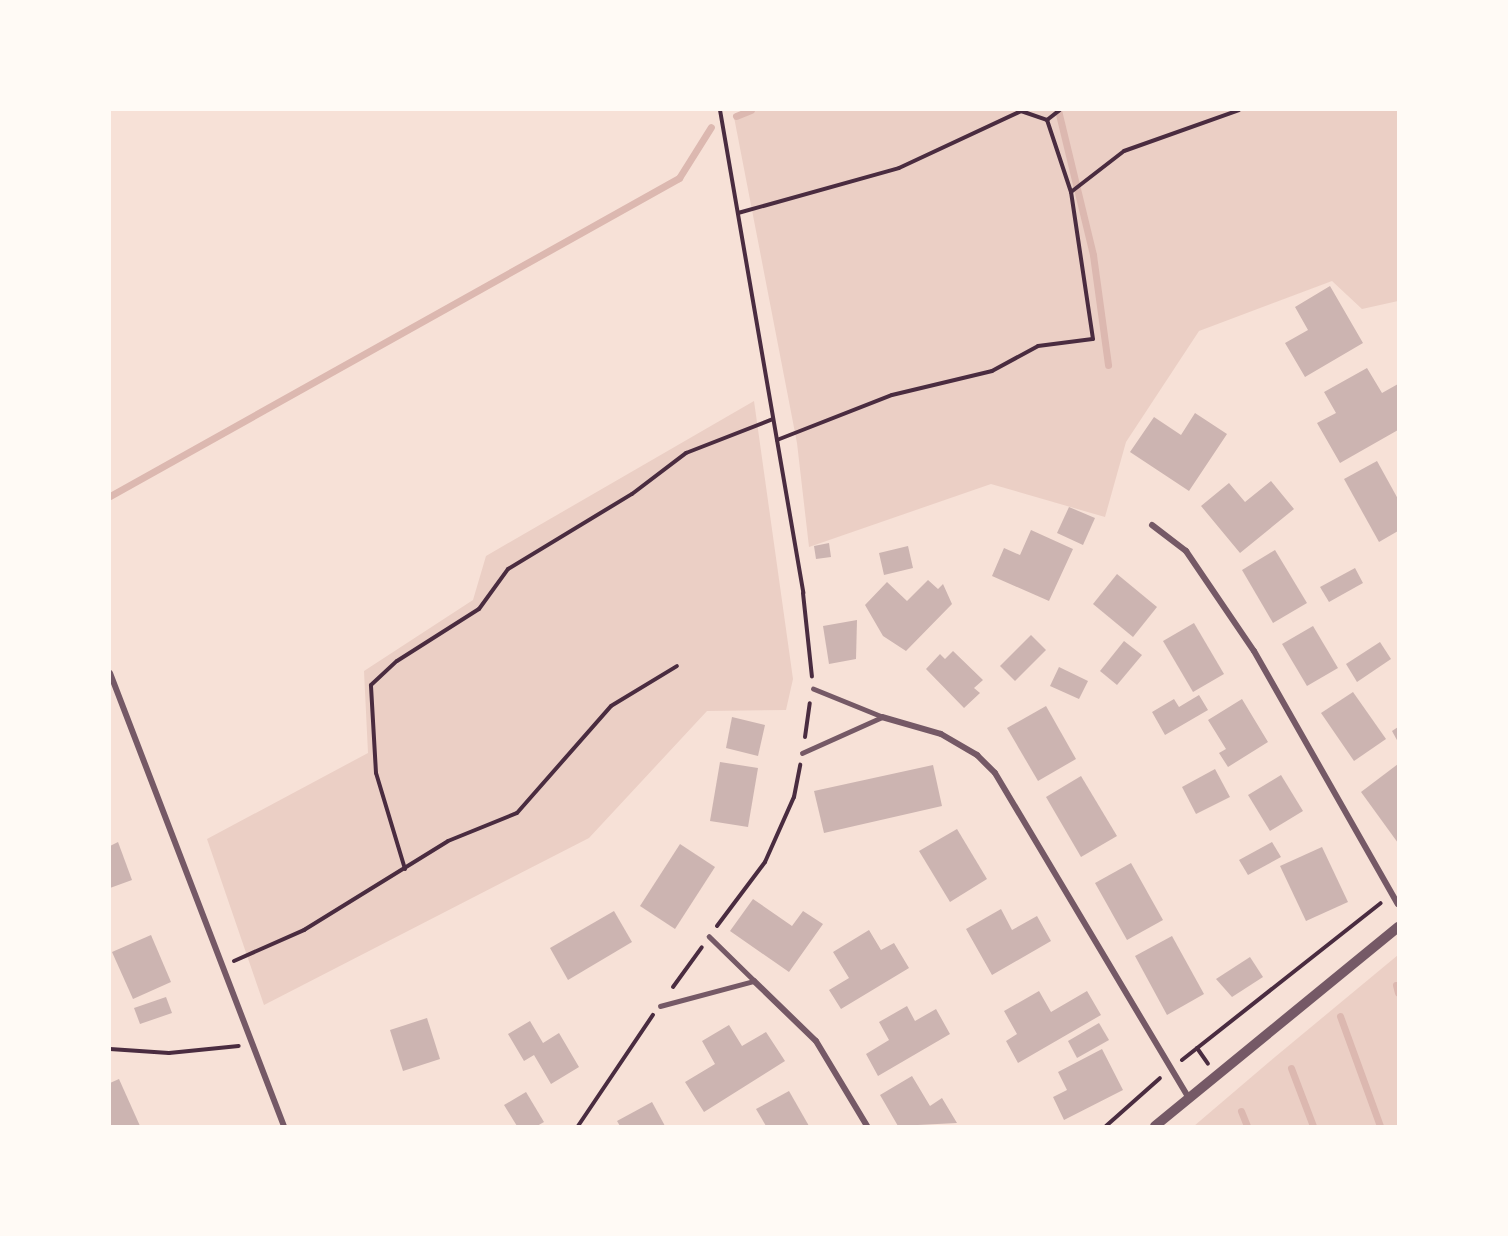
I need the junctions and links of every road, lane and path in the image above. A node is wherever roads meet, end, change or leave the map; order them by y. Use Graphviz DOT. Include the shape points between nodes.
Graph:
graph roads {
  1 [pos="720,110"];
  2 [pos="1060,110"];
  3 [pos="1239,110"];
  4 [pos="1047,120"];
  5 [pos="1073,191"];
  6 [pos="738,213"];
  7 [pos="773,419"];
  8 [pos="777,440"];
  9 [pos="1152,525"];
  10 [pos="676,666"];
  11 [pos="110,673"];
  12 [pos="813,689"];
  13 [pos="882,717"];
  14 [pos="802,753"];
  15 [pos="405,869"];
  16 [pos="1392,894"];
  17 [pos="1398,904"];
  18 [pos="1398,927"];
  19 [pos="710,937"];
  20 [pos="222,966"];
  21 [pos="754,981"];
  22 [pos="660,1006"];
  23 [pos="252,1043"];
  24 [pos="110,1049"];
  25 [pos="1168,1070"];
  26 [pos="1188,1097"];
  27 [pos="284,1126"];
  28 [pos="578,1126"];
  29 [pos="867,1126"];
  30 [pos="1106,1126"];
  31 [pos="1155,1126"];
  1 -- 6 [label="path"];
  2 -- 4 [label="path"];
  3 -- 5 [label="path" via="1124,151"];
  4 -- 5 [label="path"];
  4 -- 6 [label="path" via="1021,111 899,168"];
  5 -- 8 [label="path" via="1093,339 1038,346 992,371 892,395"];
  6 -- 7 [label="path"];
  7 -- 8 [label="path"];
  7 -- 15 [label="path" via="686,453 632,494 508,569 479,609 397,661 371,685 376,774"];
  8 -- 12 [label="path"];
  9 -- 16 [label="street" via="1186,551 1254,651"];
  10 -- 15 [label="path" via="611,706 517,813 448,841"];
  11 -- 20 [label="street"];
  12 -- 13 [label="lane"];
  12 -- 14 [label="path"];
  13 -- 14 [label="lane"];
  13 -- 25 [label="street" via="941,734 977,755 995,773"];
  14 -- 19 [label="path" via="794,797 765,862"];
  15 -- 20 [label="path" via="304,930"];
  16 -- 17 [label="street"];
  16 -- 25 [label="path"];
  18 -- 26 [label="street"];
  19 -- 21 [label="lane"];
  19 -- 22 [label="path"];
  20 -- 23 [label="street"];
  21 -- 22 [label="lane"];
  21 -- 29 [label="street" via="816,1041"];
  22 -- 28 [label="path"];
  23 -- 24 [label="path" via="220,1051"];
  23 -- 27 [label="street"];
  25 -- 26 [label="street"];
  25 -- 30 [label="path"];
  26 -- 31 [label="street"];
}
